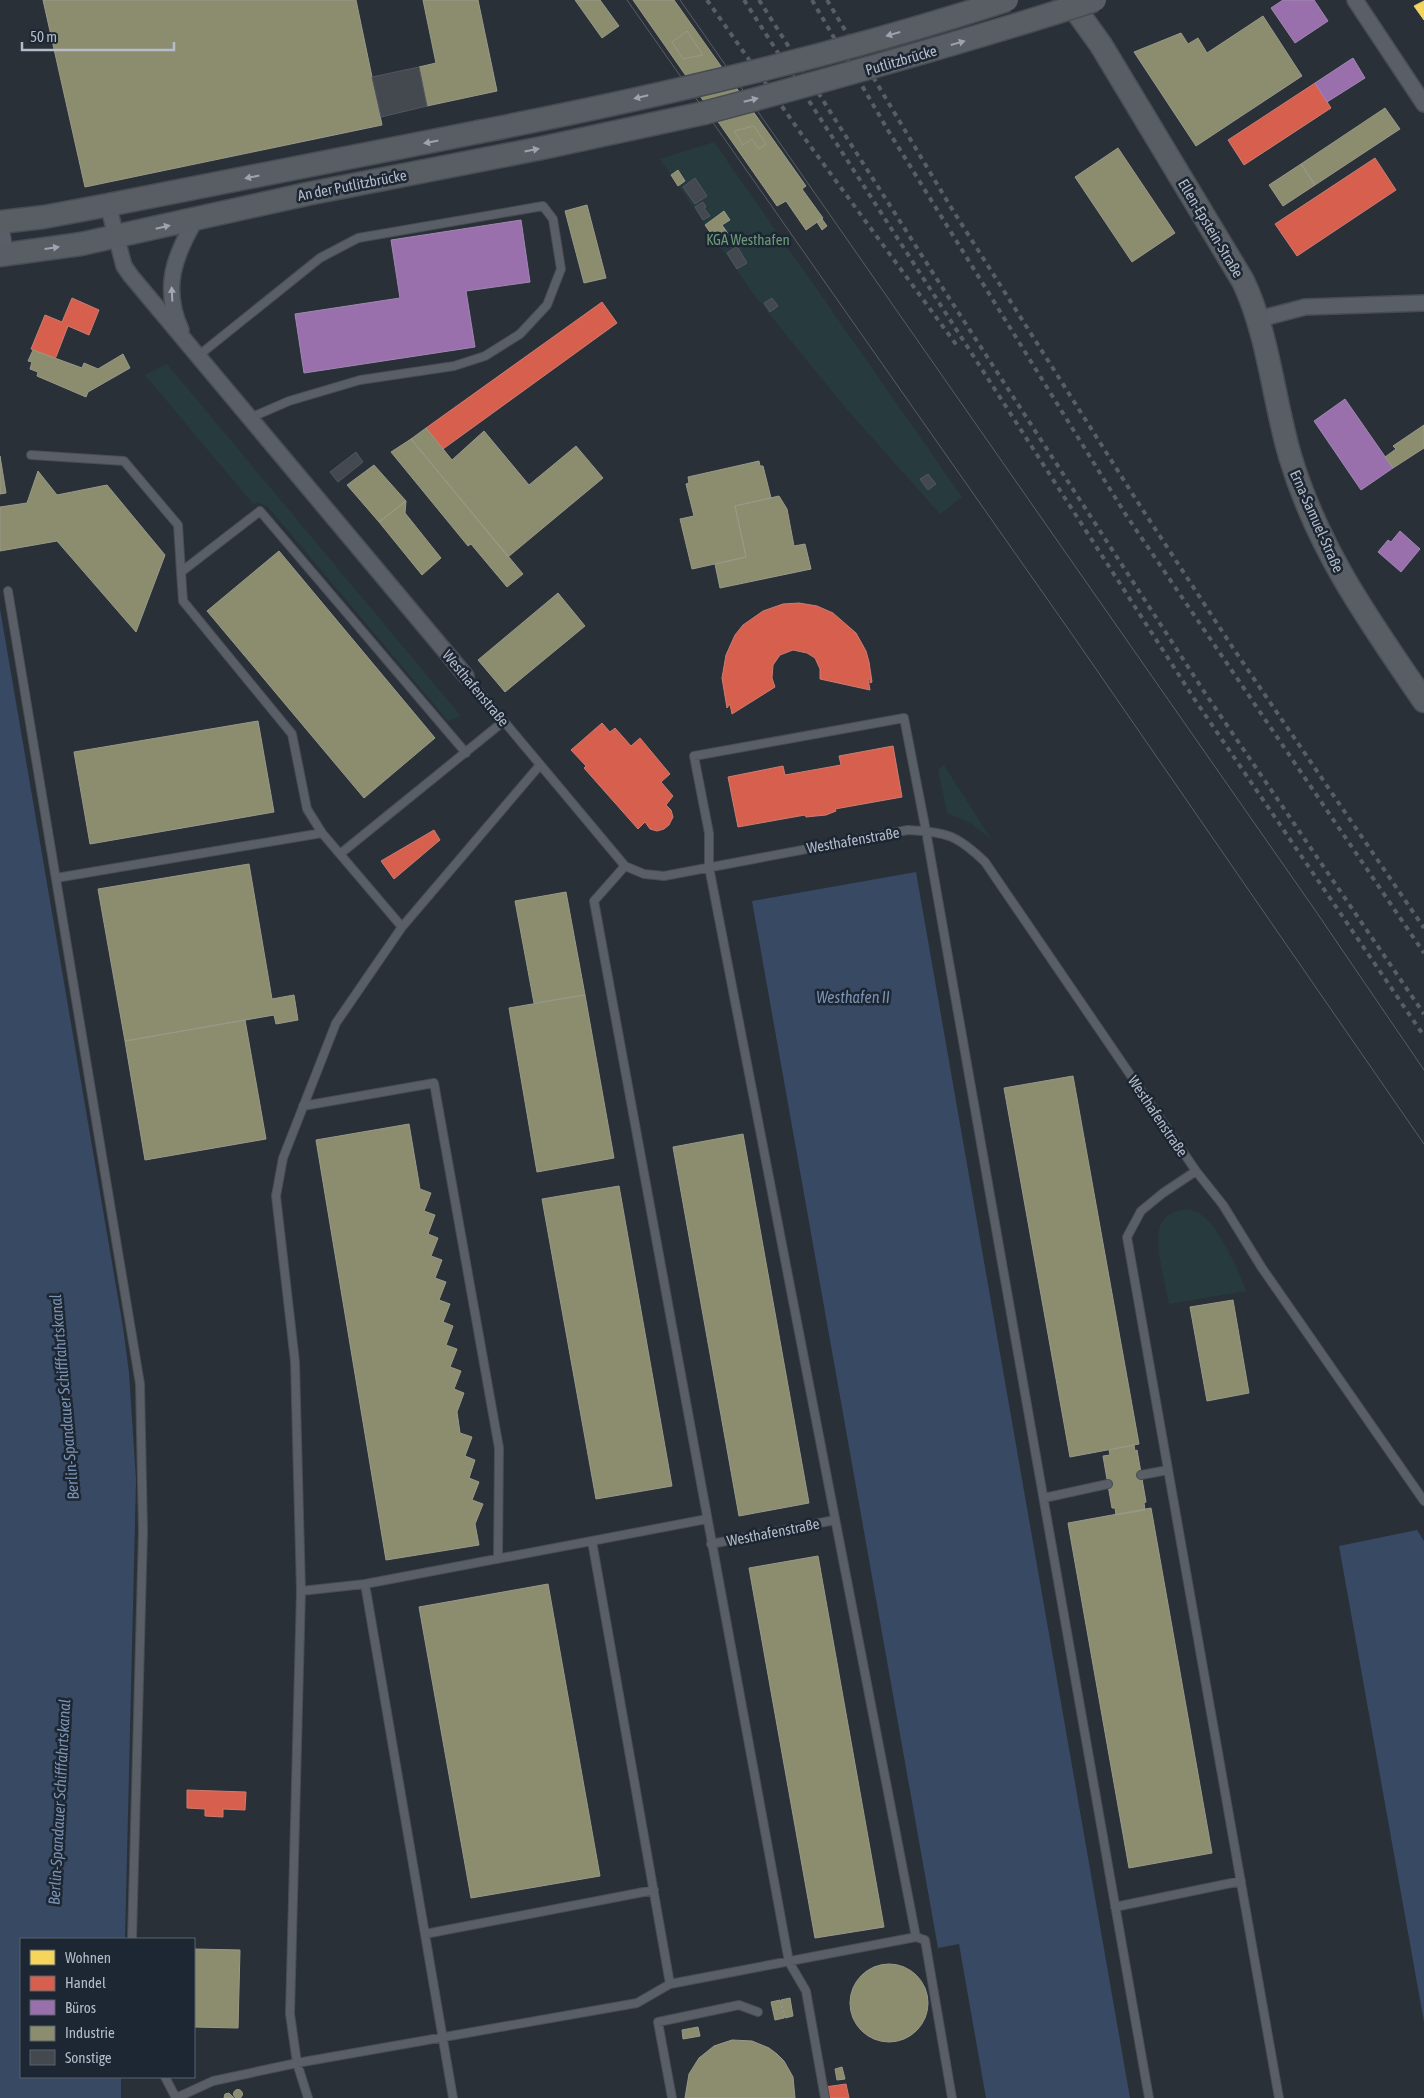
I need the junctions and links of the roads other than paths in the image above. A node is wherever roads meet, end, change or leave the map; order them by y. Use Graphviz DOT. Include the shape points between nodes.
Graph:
graph roads {
  1 [pos="1007,0"];
  2 [pos="1065,0"];
  3 [pos="1095,0"];
  4 [pos="1356,0"];
  5 [pos="688,86"];
  6 [pos="1424,104"];
  7 [pos="704,113"];
  8 [pos="108,205"];
  9 [pos="196,219"];
  10 [pos="0,222"];
  11 [pos="116,237"];
  12 [pos="1,248"];
  13 [pos="1424,303"];
  14 [pos="1258,319"];
  15 [pos="186,340"];
  16 [pos="198,356"];
  17 [pos="250,418"];
  18 [pos="30,456"];
  19 [pos="181,572"];
  20 [pos="8,590"];
  21 [pos="466,676"];
  22 [pos="1424,701"];
  23 [pos="504,721"];
  24 [pos="466,753"];
  25 [pos="540,765"];
  26 [pos="926,831"];
  27 [pos="322,833"];
  28 [pos="340,854"];
  29 [pos="625,866"];
  30 [pos="709,867"];
  31 [pos="56,878"];
  32 [pos="402,927"];
  33 [pos="304,1106"];
  34 [pos="1196,1171"];
  35 [pos="1168,1470"];
  36 [pos="1141,1475"];
  37 [pos="1108,1484"];
  38 [pos="1044,1498"];
  39 [pos="1424,1501"];
  40 [pos="706,1519"];
  41 [pos="835,1520"];
  42 [pos="592,1541"];
  43 [pos="711,1544"];
  44 [pos="498,1559"];
  45 [pos="365,1584"];
  46 [pos="301,1591"];
  47 [pos="1241,1881"];
  48 [pos="654,1890"];
  49 [pos="1115,1907"];
  50 [pos="425,1934"];
  51 [pos="916,1937"];
  52 [pos="132,1938"];
  53 [pos="789,1962"];
  54 [pos="670,1984"];
  55 [pos="758,2012"];
  56 [pos="442,2037"];
  57 [pos="296,2063"];
  58 [pos="166,2078"];
  59 [pos="176,2098"];
  60 [pos="308,2098"];
  61 [pos="453,2098"];
  62 [pos="672,2098"];
  63 [pos="825,2098"];
  64 [pos="952,2098"];
  65 [pos="1148,2098"];
  66 [pos="1279,2098"];
  1 -- 5 [label="main road, Putlitzbrücke, one-way, bridge" via="871,41"];
  2 -- 14 [label="main road, Ellen-Epstein-Straße" via="1109,57 1243,281"];
  7 -- 3 [label="main road, Putlitzbrücke, one-way, bridge" via="999,32"];
  4 -- 6 [label="street"];
  5 -- 8 [label="main road, An der Putlitzbrücke, one-way, bridge" via="537,120"];
  9 -- 7 [label="main road, An der Putlitzbrücke, one-way"];
  8 -- 10 [label="main road, An der Putlitzbrücke"];
  8 -- 11 [label="street, Westhafenstraße"];
  11 -- 9 [label="main road, An der Putlitzbrücke, one-way"];
  15 -- 9 [label="street, Westhafenstraße, one-way" via="175,311 173,266"];
  12 -- 11 [label="main road, An der Putlitzbrücke, one-way" via="81,244"];
  11 -- 15 [label="street, Westhafenstraße" via="124,266"];
  13 -- 14 [label="street" via="1305,308"];
  14 -- 22 [label="main road, Erna-Samuel-Straße" via="1290,456 1303,494 1328,551 1355,600"];
  15 -- 16 [label="street, Westhafenstraße"];
  16 -- 17 [label="street, Westhafenstraße"];
  16 -- 17 [label="lane" via="320,258 358,238 543,206 553,219 561,269 547,306 520,334 485,356 454,366 360,380 289,401"];
  17 -- 21 [label="street, Westhafenstraße"];
  18 -- 19 [label="lane" via="124,461 178,525"];
  19 -- 24 [label="lane" via="260,511"];
  19 -- 27 [label="lane" via="183,601 292,734 308,809"];
  20 -- 31 [label="lane"];
  21 -- 23 [label="lane, Westhafenstraße"];
  23 -- 24 [label="lane"];
  23 -- 25 [label="lane, Westhafenstraße"];
  24 -- 28 [label="lane"];
  25 -- 29 [label="lane, Westhafenstraße"];
  25 -- 32 [label="lane"];
  26 -- 30 [label="lane, Westhafenstraße" via="908,830"];
  26 -- 30 [label="lane" via="904,718 694,756 708,833"];
  26 -- 34 [label="lane, Westhafenstraße" via="946,834 966,844 985,862"];
  26 -- 38 [label="lane"];
  27 -- 28 [label="lane"];
  27 -- 31 [label="lane"];
  28 -- 32 [label="lane"];
  29 -- 30 [label="lane, Westhafenstraße" via="644,874 664,876"];
  29 -- 40 [label="lane" via="594,901"];
  30 -- 41 [label="lane"];
  31 -- 52 [label="lane" via="140,1384 142,1619"];
  32 -- 33 [label="lane" via="336,1023"];
  33 -- 44 [label="lane" via="434,1082 499,1448"];
  33 -- 46 [label="lane" via="282,1158 276,1196 295,1362"];
  34 -- 35 [label="lane" via="1141,1211 1128,1238"];
  34 -- 39 [label="lane, Westhafenstraße" via="1223,1204 1262,1268"];
  35 -- 36 [label="lane"];
  35 -- 47 [label="lane"];
  37 -- 38 [label="lane"];
  38 -- 49 [label="lane"];
  40 -- 42 [label="lane"];
  40 -- 43 [label="lane"];
  41 -- 43 [label="lane, Westhafenstraße"];
  41 -- 51 [label="lane"];
  42 -- 44 [label="lane"];
  42 -- 48 [label="lane"];
  43 -- 53 [label="lane"];
  44 -- 45 [label="lane"];
  45 -- 46 [label="lane"];
  45 -- 50 [label="lane"];
  46 -- 57 [label="lane" via="290,2014"];
  47 -- 49 [label="lane"];
  47 -- 66 [label="lane"];
  48 -- 50 [label="lane"];
  48 -- 54 [label="lane"];
  49 -- 65 [label="lane"];
  50 -- 56 [label="lane"];
  51 -- 53 [label="lane"];
  51 -- 64 [label="lane" via="925,1940"];
  53 -- 54 [label="lane"];
  53 -- 63 [label="lane" via="806,1991"];
  54 -- 56 [label="lane" via="636,2003"];
  55 -- 62 [label="lane" via="739,2005 658,2022"];
  56 -- 57 [label="lane"];
  56 -- 61 [label="lane"];
  57 -- 59 [label="lane" via="213,2081"];
  57 -- 60 [label="lane"];
  58 -- 59 [label="lane"];
}
